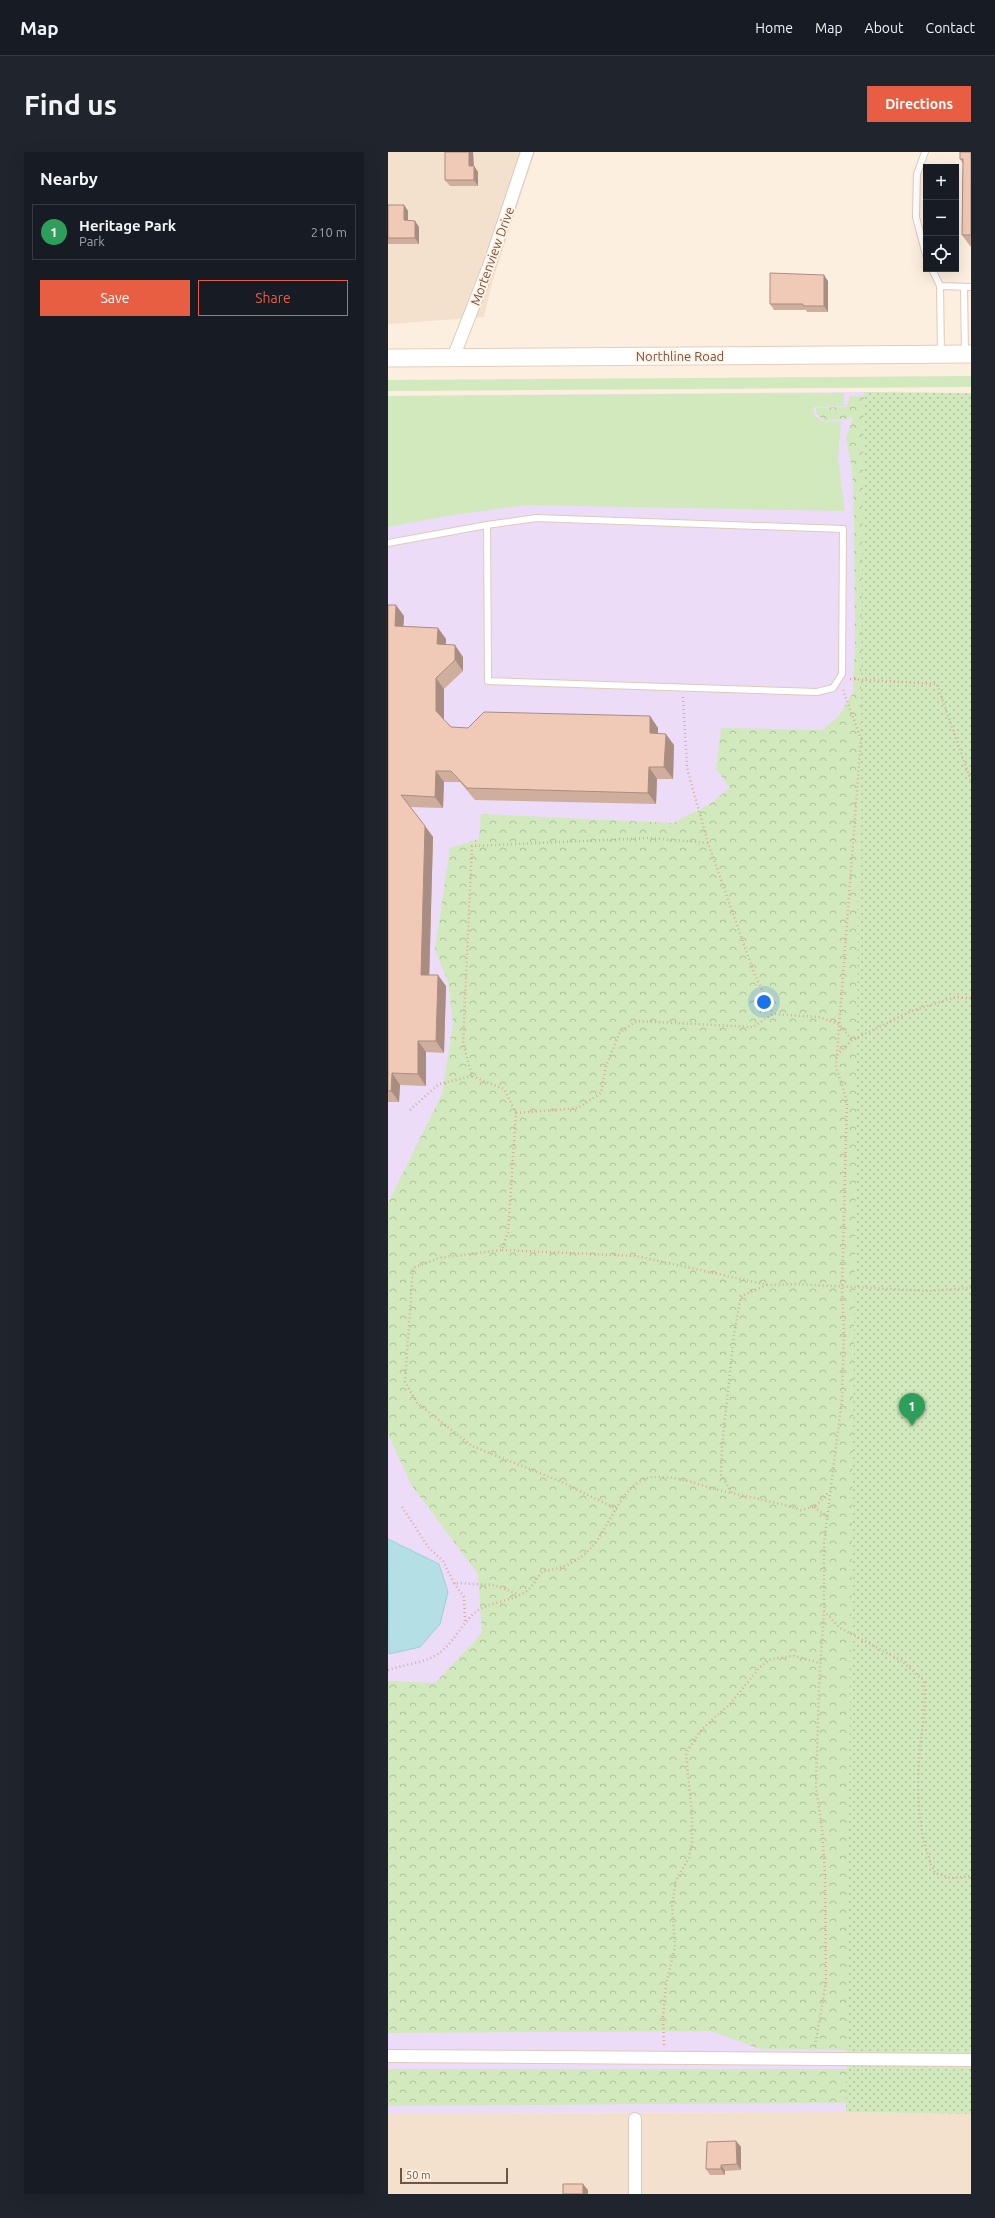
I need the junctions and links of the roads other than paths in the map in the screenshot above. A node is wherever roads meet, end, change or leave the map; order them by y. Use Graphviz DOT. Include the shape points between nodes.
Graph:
graph roads {
  1 [pos="527,152"];
  2 [pos="924,153"];
  3 [pos="923,244"];
  4 [pos="933,272"];
  5 [pos="940,286"];
  6 [pos="964,287"];
  7 [pos="971,287"];
  8 [pos="941,354"];
  9 [pos="968,354"];
  10 [pos="388,358"];
  11 [pos="453,358"];
  12 [pos="487,524"];
  13 [pos="388,543"];
  14 [pos="388,2056"];
  15 [pos="971,2060"];
  16 [pos="635,2119"];
  17 [pos="635,2194"];
  1 -- 11 [label="street, Mortenview Drive" via="492,259"];
  2 -- 3 [label="lane" via="917,174 916,218"];
  4 -- 5 [label="lane"];
  5 -- 6 [label="lane"];
  5 -- 8 [label="lane"];
  6 -- 7 [label="lane"];
  6 -- 9 [label="lane"];
  8 -- 9 [label="main road, Northline Road"];
  8 -- 11 [label="main road, Northline Road"];
  10 -- 11 [label="main road, Northline Road"];
  12 -- 12 [label="lane" via="488,681 817,692 833,688 842,674 843,529 536,518"];
  12 -- 13 [label="lane"];
  14 -- 15 [label="street"];
  16 -- 17 [label="street"];
}
